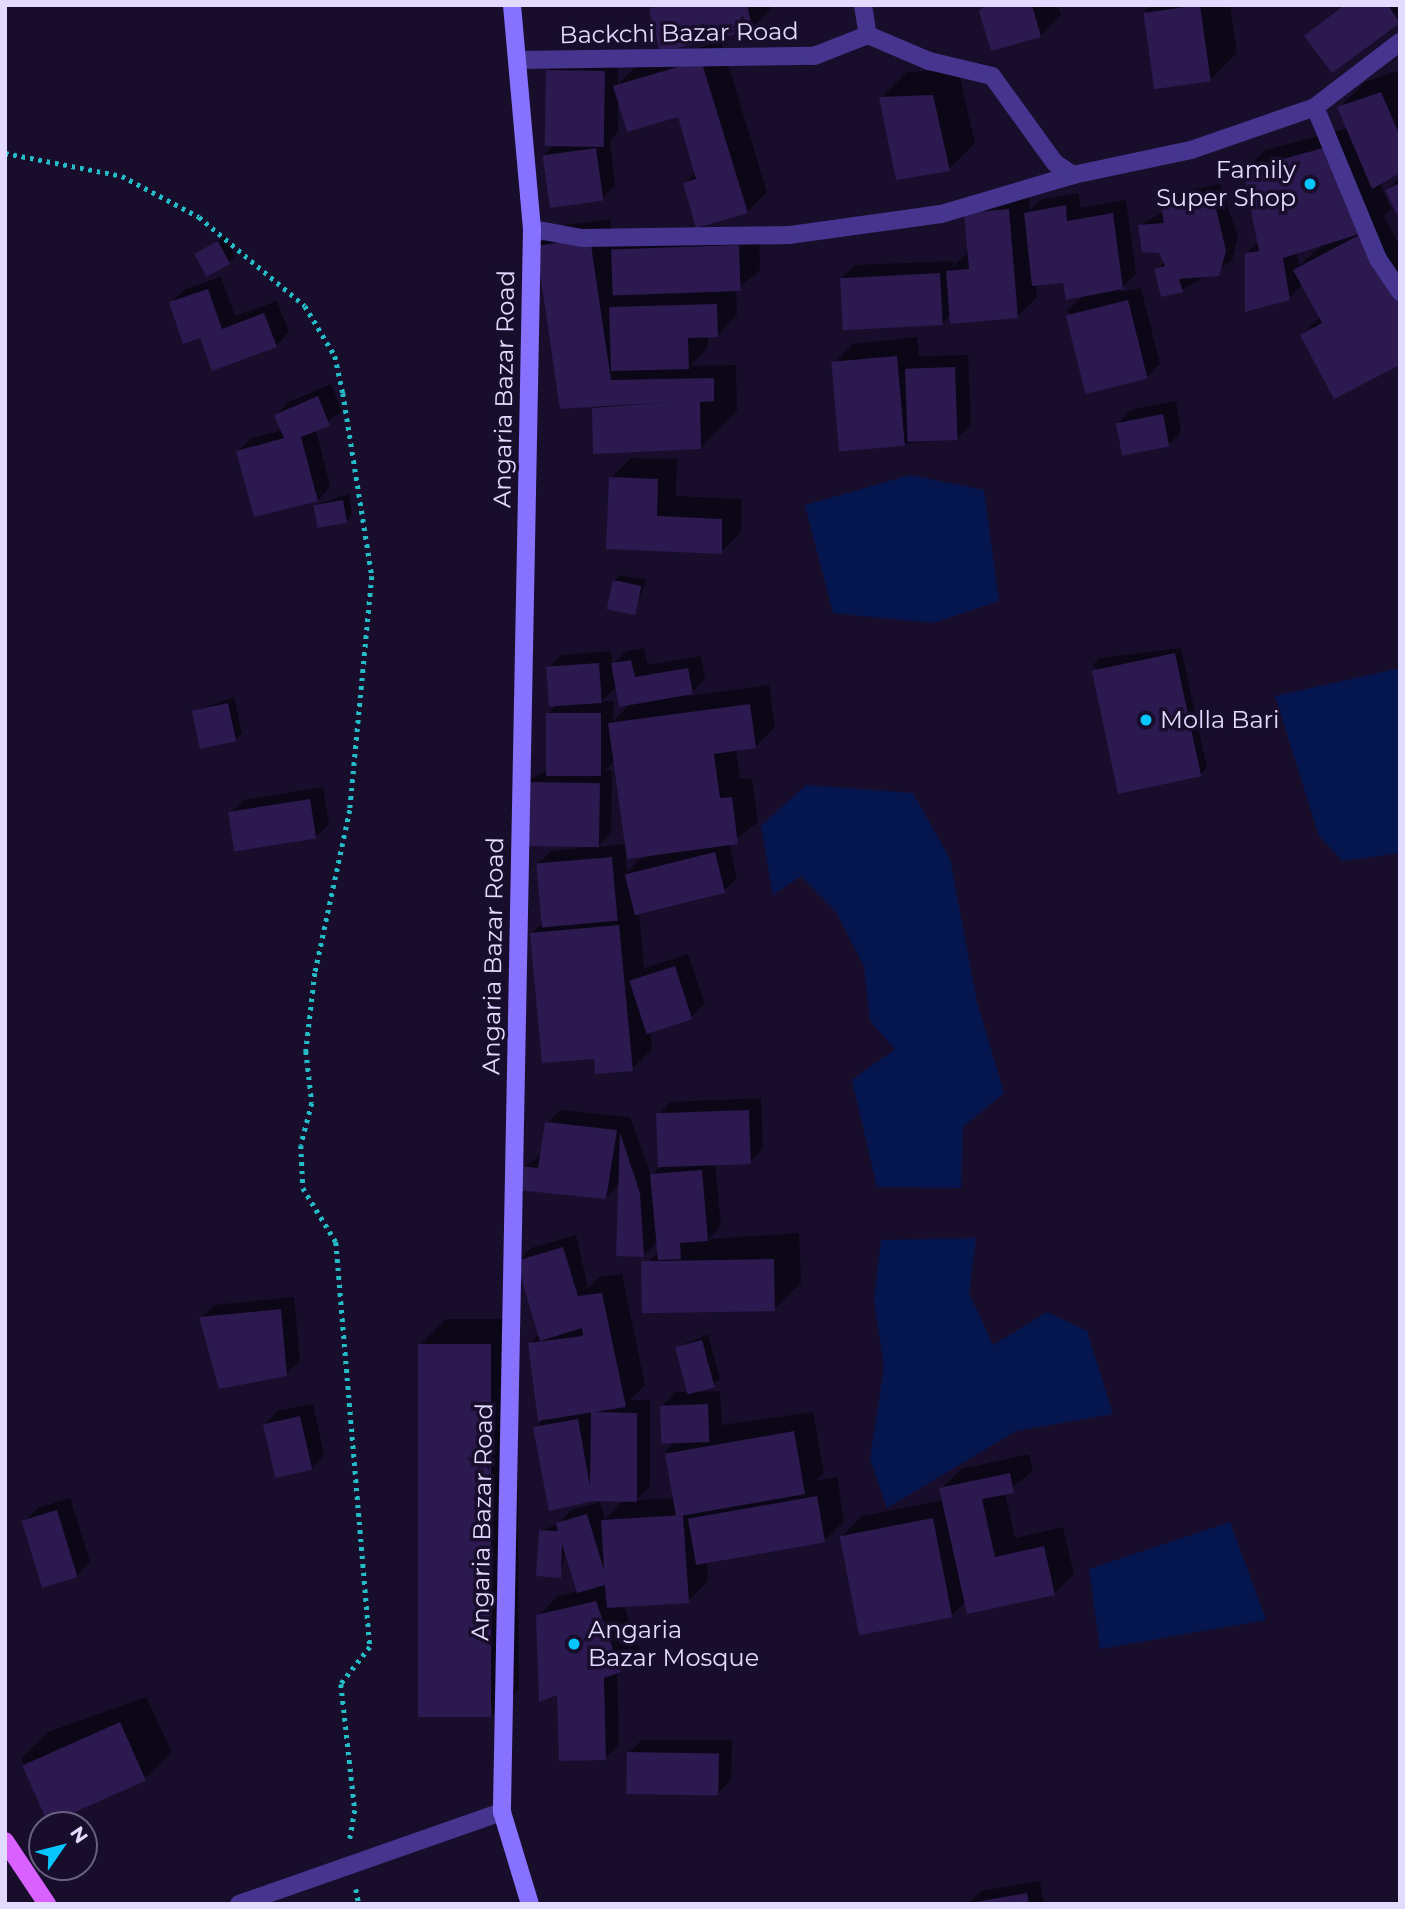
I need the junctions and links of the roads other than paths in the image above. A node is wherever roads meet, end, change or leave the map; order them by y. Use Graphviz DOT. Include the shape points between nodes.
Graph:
graph roads {
  1 [pos="512,5"];
  2 [pos="863,5"];
  3 [pos="868,36"];
  4 [pos="1400,42"];
  5 [pos="518,60"];
  6 [pos="1315,107"];
  7 [pos="1073,175"];
  8 [pos="532,229"];
  9 [pos="1400,292"];
  10 [pos="502,1812"];
  11 [pos="5,1841"];
  12 [pos="47,1904"];
  13 [pos="239,1904"];
  14 [pos="530,1904"];
  1 -- 5 [label="main road, Angaria Bazar Road"];
  2 -- 3 [label="street"];
  3 -- 5 [label="street, Backchi Bazar Road" via="814,56"];
  3 -- 7 [label="street" via="929,61 992,76 1055,163"];
  4 -- 6 [label="street"];
  5 -- 8 [label="main road, Angaria Bazar Road"];
  6 -- 7 [label="street" via="1191,150"];
  6 -- 9 [label="street" via="1378,259"];
  7 -- 8 [label="street" via="941,214 790,235 582,238"];
  8 -- 10 [label="main road, Angaria Bazar Road"];
  10 -- 13 [label="street"];
  10 -- 14 [label="main road, Angaria Bazar Road"];
  11 -- 12 [label="main road"];
}
